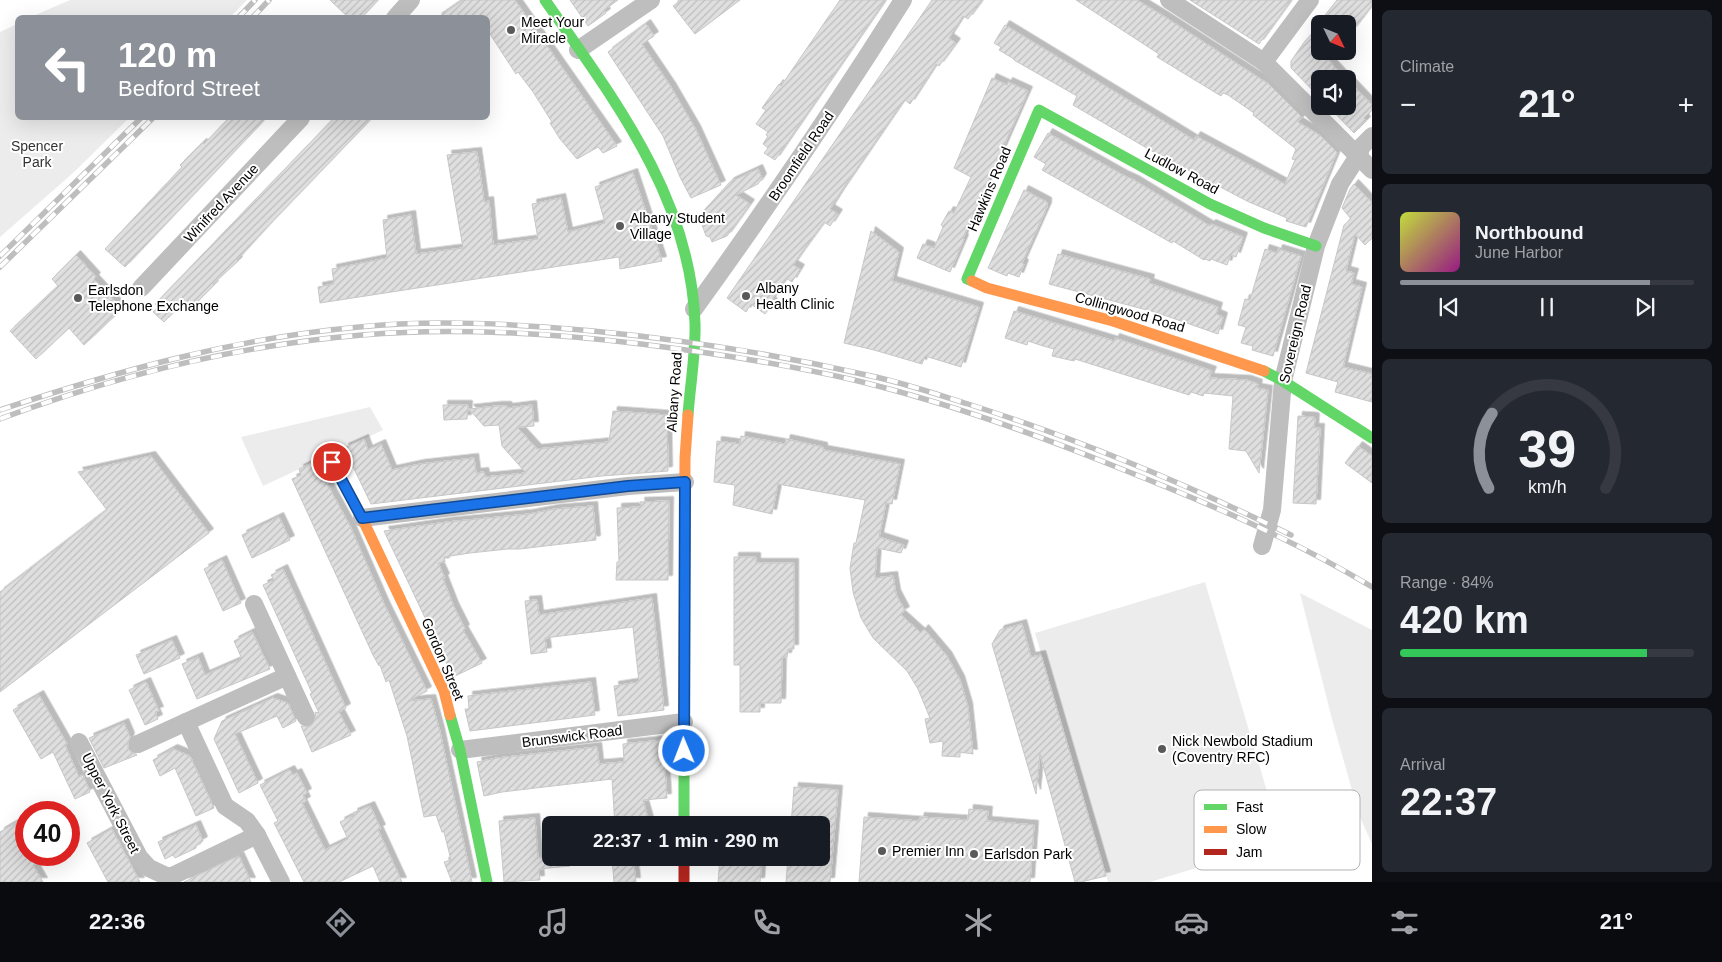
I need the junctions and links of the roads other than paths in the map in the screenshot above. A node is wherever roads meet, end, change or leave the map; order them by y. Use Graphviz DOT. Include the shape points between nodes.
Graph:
graph roads {
  1 [pos="411,0"];
  2 [pos="545,0"];
  3 [pos="650,0"];
  4 [pos="903,0"];
  5 [pos="1169,0"];
  6 [pos="1310,0"];
  7 [pos="398,15"];
  8 [pos="578,50"];
  9 [pos="1264,62"];
  10 [pos="1039,110"];
  11 [pos="299,120"];
  12 [pos="1372,136"];
  13 [pos="1358,156"];
  14 [pos="1372,170"];
  15 [pos="1316,246"];
  16 [pos="967,279"];
  17 [pos="141,288"];
  18 [pos="694,309"];
  19 [pos="1283,381"];
  20 [pos="1372,438"];
  21 [pos="332,462"];
  22 [pos="685,482"];
  23 [pos="362,518"];
  24 [pos="1262,546"];
  25 [pos="254,604"];
  26 [pos="287,676"];
  27 [pos="306,718"];
  28 [pos="186,722"];
  29 [pos="684,722"];
  30 [pos="79,742"];
  31 [pos="138,744"];
  32 [pos="460,750"];
  33 [pos="684,816"];
  34 [pos="257,835"];
  35 [pos="684,866"];
  36 [pos="281,882"];
  37 [pos="487,882"];
  38 [pos="684,882"];
  1 -- 7 [label="street"];
  2 -- 8 [label="street, Albany Road"];
  3 -- 8 [label="street"];
  4 -- 18 [label="street, Broomfield Road" via="854,78"];
  5 -- 9 [label="street"];
  6 -- 9 [label="street"];
  8 -- 18 [label="street, Albany Road" via="635,132 664,189 682,243"];
  9 -- 13 [label="street"];
  10 -- 15 [label="street, Ludlow Road" via="1210,204"];
  10 -- 16 [label="street, Hawkins Road"];
  11 -- 17 [label="street, Winifred Avenue"];
  12 -- 13 [label="street, Sovereign Road"];
  13 -- 14 [label="street"];
  13 -- 15 [label="street, Sovereign Road" via="1340,184"];
  15 -- 19 [label="street, Sovereign Road"];
  16 -- 19 [label="street, Collingwood Road" via="987,288 1113,321 1215,353"];
  18 -- 22 [label="street, Albany Road"];
  19 -- 20 [label="street, Collingwood Road"];
  19 -- 24 [label="street, Sovereign Road" via="1272,510"];
  21 -- 23 [label="street, Gordon Street"];
  22 -- 23 [label="street"];
  22 -- 29 [label="street, Albany Road"];
  23 -- 32 [label="street, Gordon Street" via="444,691"];
  25 -- 26 [label="street"];
  26 -- 27 [label="street"];
  26 -- 28 [label="street"];
  28 -- 31 [label="street"];
  28 -- 34 [label="street" via="225,806 246,821"];
  29 -- 32 [label="street, Brunswick Road"];
  29 -- 33 [label="street, Albany Road"];
  30 -- 34 [label="street, Upper York Street" via="138,857 156,872 172,876"];
  32 -- 37 [label="street, Gordon Street"];
  34 -- 36 [label="street"];
  35 -- 38 [label="street"];
}
